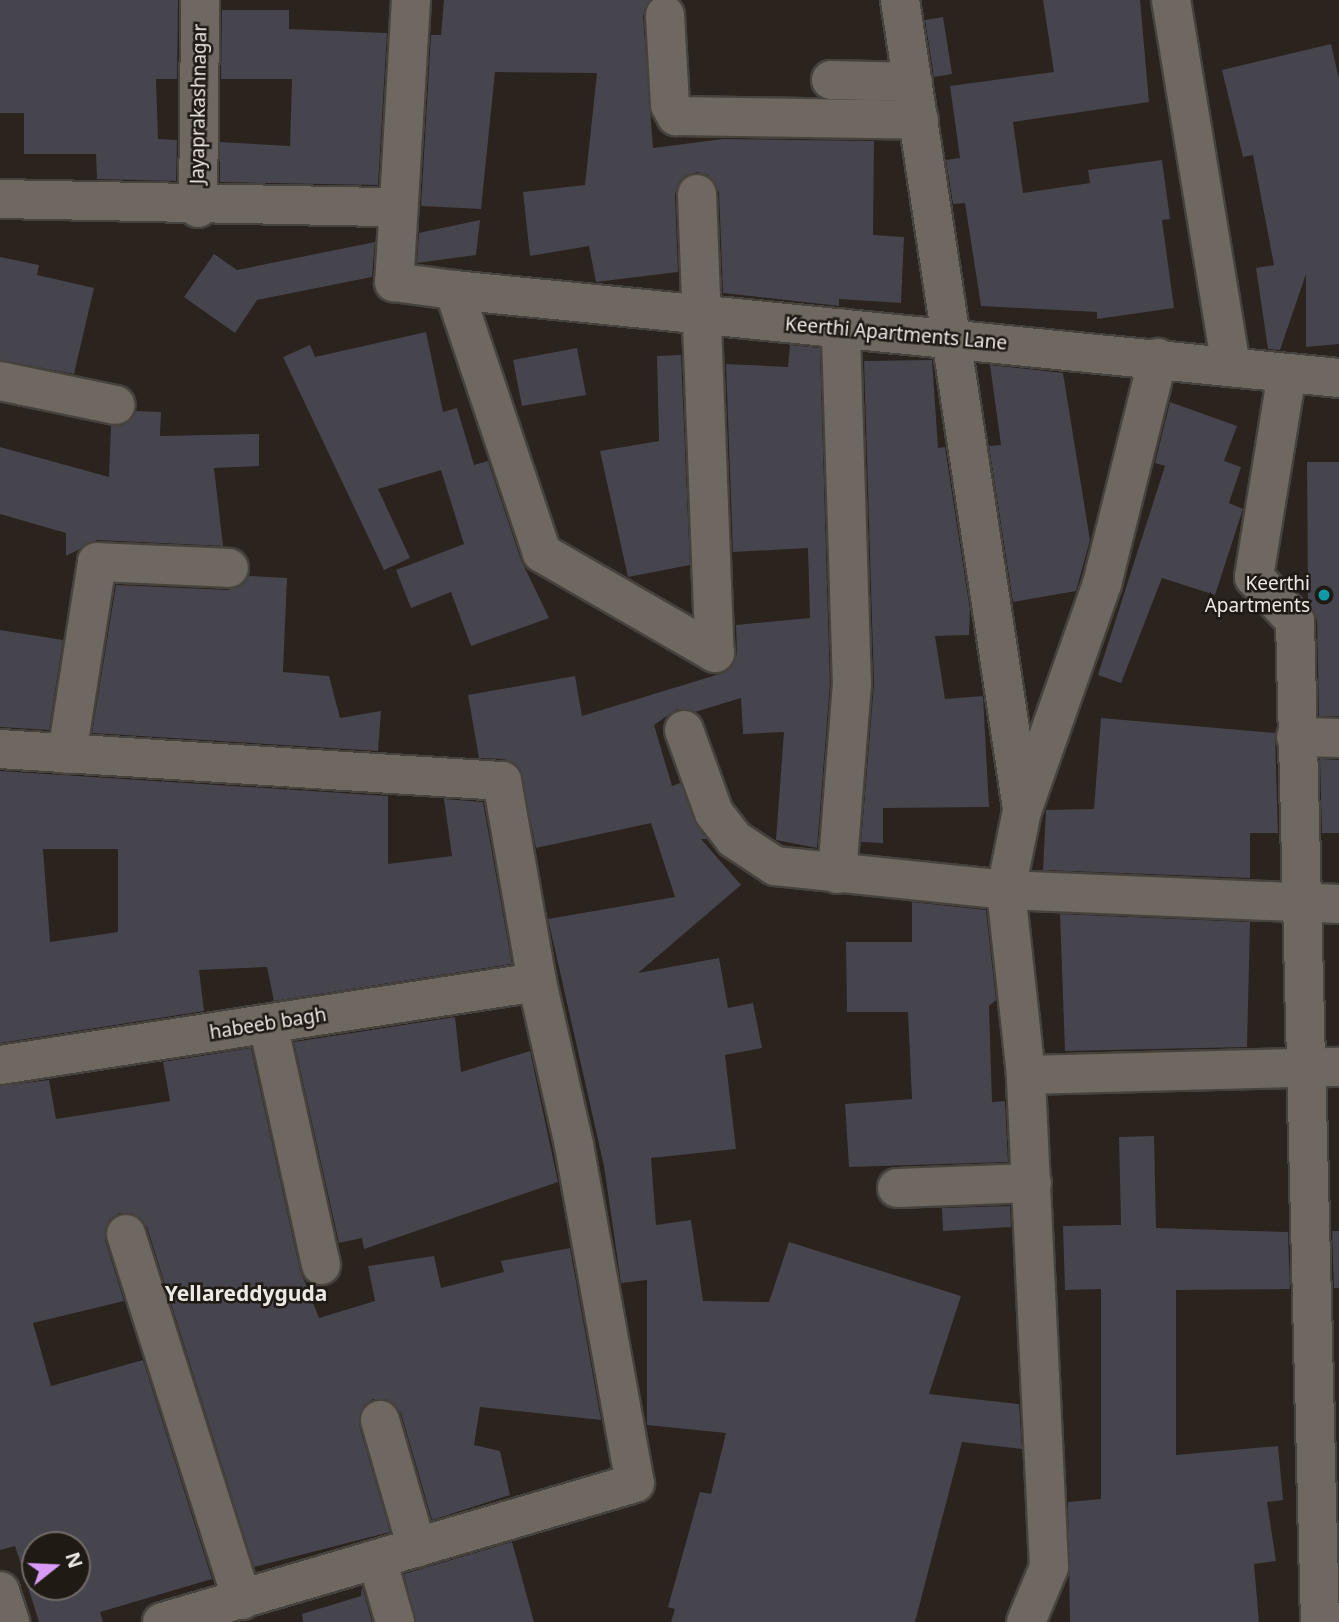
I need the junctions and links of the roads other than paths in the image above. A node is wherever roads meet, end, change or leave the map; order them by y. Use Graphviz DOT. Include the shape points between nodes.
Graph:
graph roads {
  1 [pos="200,0"];
  2 [pos="411,0"];
  3 [pos="900,0"];
  4 [pos="1171,0"];
  5 [pos="665,15"];
  6 [pos="913,82"];
  7 [pos="855,119"];
  8 [pos="919,120"];
  9 [pos="697,194"];
  10 [pos="0,199"];
  11 [pos="394,207"];
  12 [pos="198,208"];
  13 [pos="454,290"];
  14 [pos="698,317"];
  15 [pos="841,328"];
  16 [pos="953,340"];
  17 [pos="1158,358"];
  18 [pos="1231,367"];
  19 [pos="1287,373"];
  20 [pos="1339,379"];
  21 [pos="0,381"];
  22 [pos="116,405"];
  23 [pos="229,568"];
  24 [pos="684,730"];
  25 [pos="1296,737"];
  26 [pos="1339,738"];
  27 [pos="0,749"];
  28 [pos="67,754"];
  29 [pos="1022,811"];
  30 [pos="837,874"];
  31 [pos="1006,890"];
  32 [pos="1300,903"];
  33 [pos="1339,904"];
  34 [pos="537,982"];
  35 [pos="268,1024"];
  36 [pos="0,1065"];
  37 [pos="1322,1067"];
  38 [pos="1026,1074"];
  39 [pos="1032,1183"];
  40 [pos="897,1188"];
  41 [pos="1323,1208"];
  42 [pos="126,1234"];
  43 [pos="321,1265"];
  44 [pos="380,1420"];
  45 [pos="1328,1544"];
  46 [pos="417,1548"];
  47 [pos="377,1559"];
  48 [pos="0,1591"];
  49 [pos="242,1600"];
  50 [pos="10,1622"];
  51 [pos="162,1622"];
  52 [pos="395,1622"];
  53 [pos="1026,1622"];
  54 [pos="1320,1622"];
  1 -- 12 [label="street, Jayaprakashnagar"];
  2 -- 11 [label="street"];
  3 -- 6 [label="street"];
  4 -- 18 [label="street"];
  5 -- 7 [label="street" via="670,105 676,116"];
  6 -- 7 [label="street" via="845,70"];
  6 -- 8 [label="street"];
  7 -- 8 [label="street"];
  8 -- 16 [label="street"];
  9 -- 14 [label="street"];
  10 -- 12 [label="street"];
  11 -- 12 [label="street"];
  11 -- 13 [label="street, Keerthi Apartments Lane" via="394,282"];
  13 -- 14 [label="street, Keerthi Apartments Lane"];
  13 -- 14 [label="street" via="542,554 715,653"];
  14 -- 15 [label="street, Keerthi Apartments Lane"];
  15 -- 16 [label="street, Keerthi Apartments Lane"];
  15 -- 30 [label="street" via="852,685"];
  16 -- 17 [label="street, Keerthi Apartments Lane"];
  16 -- 29 [label="street"];
  17 -- 18 [label="street, Keerthi Apartments Lane"];
  17 -- 29 [label="street" via="1102,584"];
  18 -- 19 [label="street, Keerthi Apartments Lane"];
  19 -- 20 [label="street, Keerthi Apartments Lane"];
  19 -- 25 [label="street" via="1254,577 1295,621"];
  21 -- 22 [label="street"];
  23 -- 28 [label="street" via="97,562"];
  24 -- 30 [label="street" via="714,813 734,839 775,866"];
  25 -- 26 [label="street"];
  25 -- 32 [label="street"];
  27 -- 28 [label="street"];
  28 -- 34 [label="street" via="502,781"];
  29 -- 31 [label="street"];
  30 -- 31 [label="street"];
  31 -- 32 [label="street"];
  31 -- 38 [label="street"];
  32 -- 33 [label="street"];
  32 -- 37 [label="street"];
  34 -- 35 [label="street, habeeb bagh"];
  34 -- 46 [label="street" via="574,1145 635,1483"];
  35 -- 36 [label="street, habeeb bagh"];
  35 -- 43 [label="street"];
  37 -- 38 [label="street"];
  37 -- 41 [label="street"];
  38 -- 39 [label="street"];
  39 -- 40 [label="street"];
  39 -- 53 [label="street" via="1049,1567"];
  41 -- 45 [label="street"];
  42 -- 49 [label="street"];
  44 -- 46 [label="street"];
  45 -- 54 [label="street"];
  46 -- 47 [label="street"];
  47 -- 49 [label="street"];
  47 -- 52 [label="street"];
  48 -- 50 [label="street"];
  49 -- 51 [label="street"];
}
